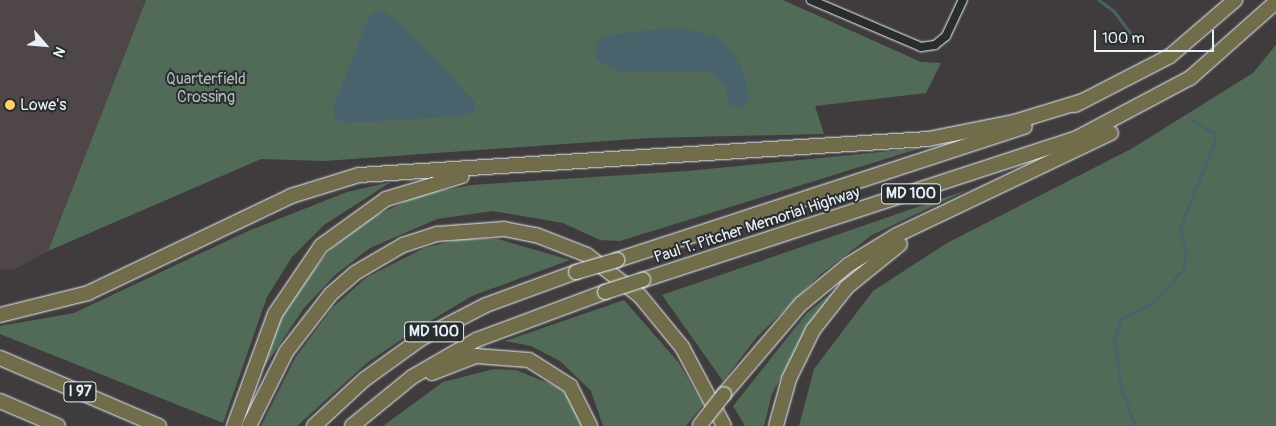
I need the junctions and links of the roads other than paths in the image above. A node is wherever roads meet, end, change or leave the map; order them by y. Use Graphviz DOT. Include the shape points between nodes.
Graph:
graph roads {
  1 [pos="811,0"];
  2 [pos="962,0"];
  3 [pos="1235,0"];
  4 [pos="1276,2"];
  5 [pos="1214,60"];
  6 [pos="1083,101"];
  7 [pos="577,162"];
  8 [pos="965,203"];
  9 [pos="0,315"];
  10 [pos="0,358"];
  11 [pos="0,401"];
  12 [pos="158,425"];
  13 [pos="353,425"];
  14 [pos="58,426"];
  15 [pos="234,426"];
  16 [pos="249,426"];
  17 [pos="314,426"];
  18 [pos="590,426"];
  19 [pos="699,426"];
  20 [pos="724,426"];
  21 [pos="776,426"];
  1 -- 2 [label="street" via="921,47 935,45 946,36"];
  3 -- 6 [label="highway, Paul T. Pitcher Memorial Highway / MD 100" via="1170,56"];
  4 -- 5 [label="highway, Paul T. Pitcher Memorial Highway / MD 100"];
  5 -- 8 [label="highway" via="1164,102 1122,128"];
  5 -- 13 [label="highway, Paul T. Pitcher Memorial Highway / MD 100, bridge" via="1160,97 1077,138 605,292 476,340 412,377"];
  6 -- 7 [label="highway" via="1014,122 928,139"];
  6 -- 17 [label="highway, Paul T. Pitcher Memorial Highway / MD 100, bridge" via="1017,130 576,272 486,305 422,338 365,379"];
  7 -- 9 [label="highway" via="385,172 336,180 291,196 88,292"];
  7 -- 15 [label="highway" via="435,180 386,199 344,226 288,289"];
  8 -- 19 [label="highway, bridge" via="872,250 824,283 773,332"];
  8 -- 21 [label="highway" via="889,250 834,302 800,354"];
  10 -- 12 [label="highway, I 97"];
  11 -- 14 [label="highway, I 97"];
  13 -- 18 [label="highway" via="437,370 476,356 496,354 529,360 560,376 580,400"];
  16 -- 20 [label="highway" via="286,352 331,294 355,273 403,245 437,234 504,229 536,235 587,255 640,296 682,348"];
}
